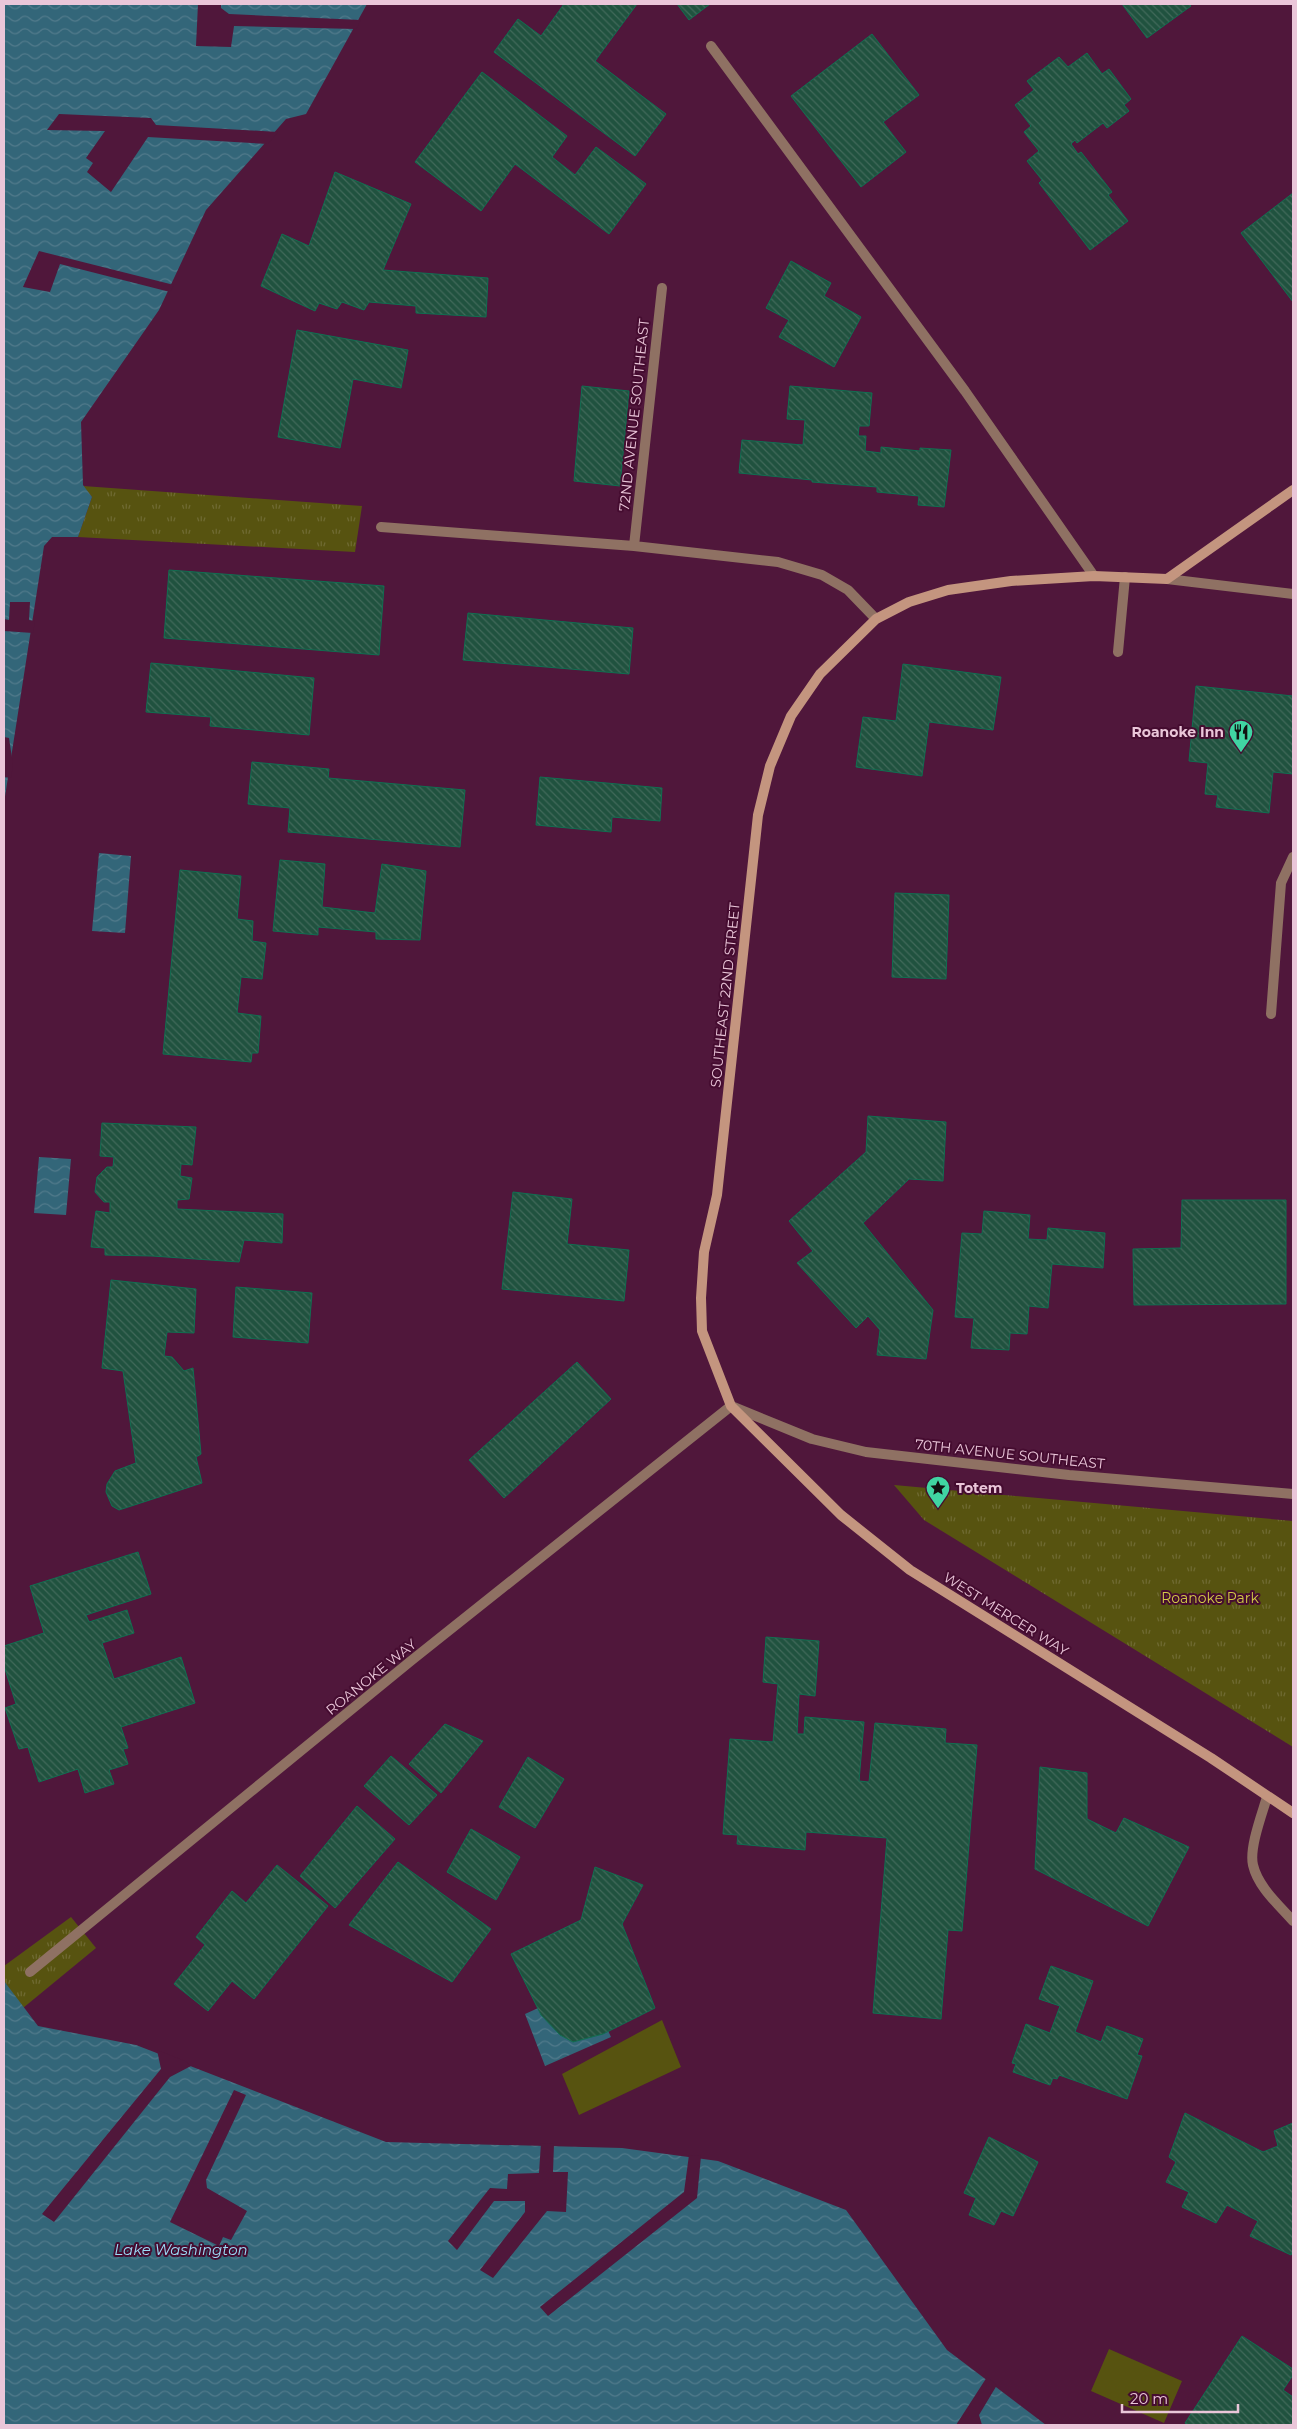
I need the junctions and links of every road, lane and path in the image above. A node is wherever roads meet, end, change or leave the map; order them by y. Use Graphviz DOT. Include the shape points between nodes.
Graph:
graph roads {
  1 [pos="711,46"];
  2 [pos="662,288"];
  3 [pos="1293,490"];
  4 [pos="381,527"];
  5 [pos="634,546"];
  6 [pos="1094,576"];
  7 [pos="1125,577"];
  8 [pos="1167,579"];
  9 [pos="1293,594"];
  10 [pos="876,619"];
  11 [pos="1118,652"];
  12 [pos="1293,857"];
  13 [pos="1271,1014"];
  14 [pos="731,1406"];
  15 [pos="1293,1494"];
  16 [pos="1267,1797"];
  17 [pos="1293,1813"];
  18 [pos="1293,1921"];
  19 [pos="30,1972"];
  1 -- 6 [label="street" via="960,384"];
  2 -- 5 [label="street, 72ND AVENUE SOUTHEAST"];
  3 -- 8 [label="street"];
  4 -- 5 [label="street"];
  5 -- 10 [label="street" via="778,562 822,575 848,590"];
  6 -- 7 [label="street"];
  6 -- 10 [label="street" via="1011,581 948,590 909,602"];
  7 -- 8 [label="street"];
  7 -- 11 [label="street"];
  8 -- 9 [label="street"];
  10 -- 14 [label="street, SOUTHEAST 22ND STREET" via="820,674 791,716 770,766 758,815 717,1195 704,1252 701,1298 702,1331"];
  12 -- 13 [label="street" via="1281,883"];
  14 -- 15 [label="street, 70TH AVENUE SOUTHEAST" via="812,1439 866,1452 1069,1475"];
  14 -- 16 [label="street, WEST MERCER WAY" via="841,1515 910,1570 1211,1758"];
  14 -- 19 [label="street, ROANOKE WAY" via="412,1660"];
  16 -- 17 [label="street, WEST MERCER WAY"];
  16 -- 18 [label="street" via="1257,1828 1253,1864 1264,1889"];
}
